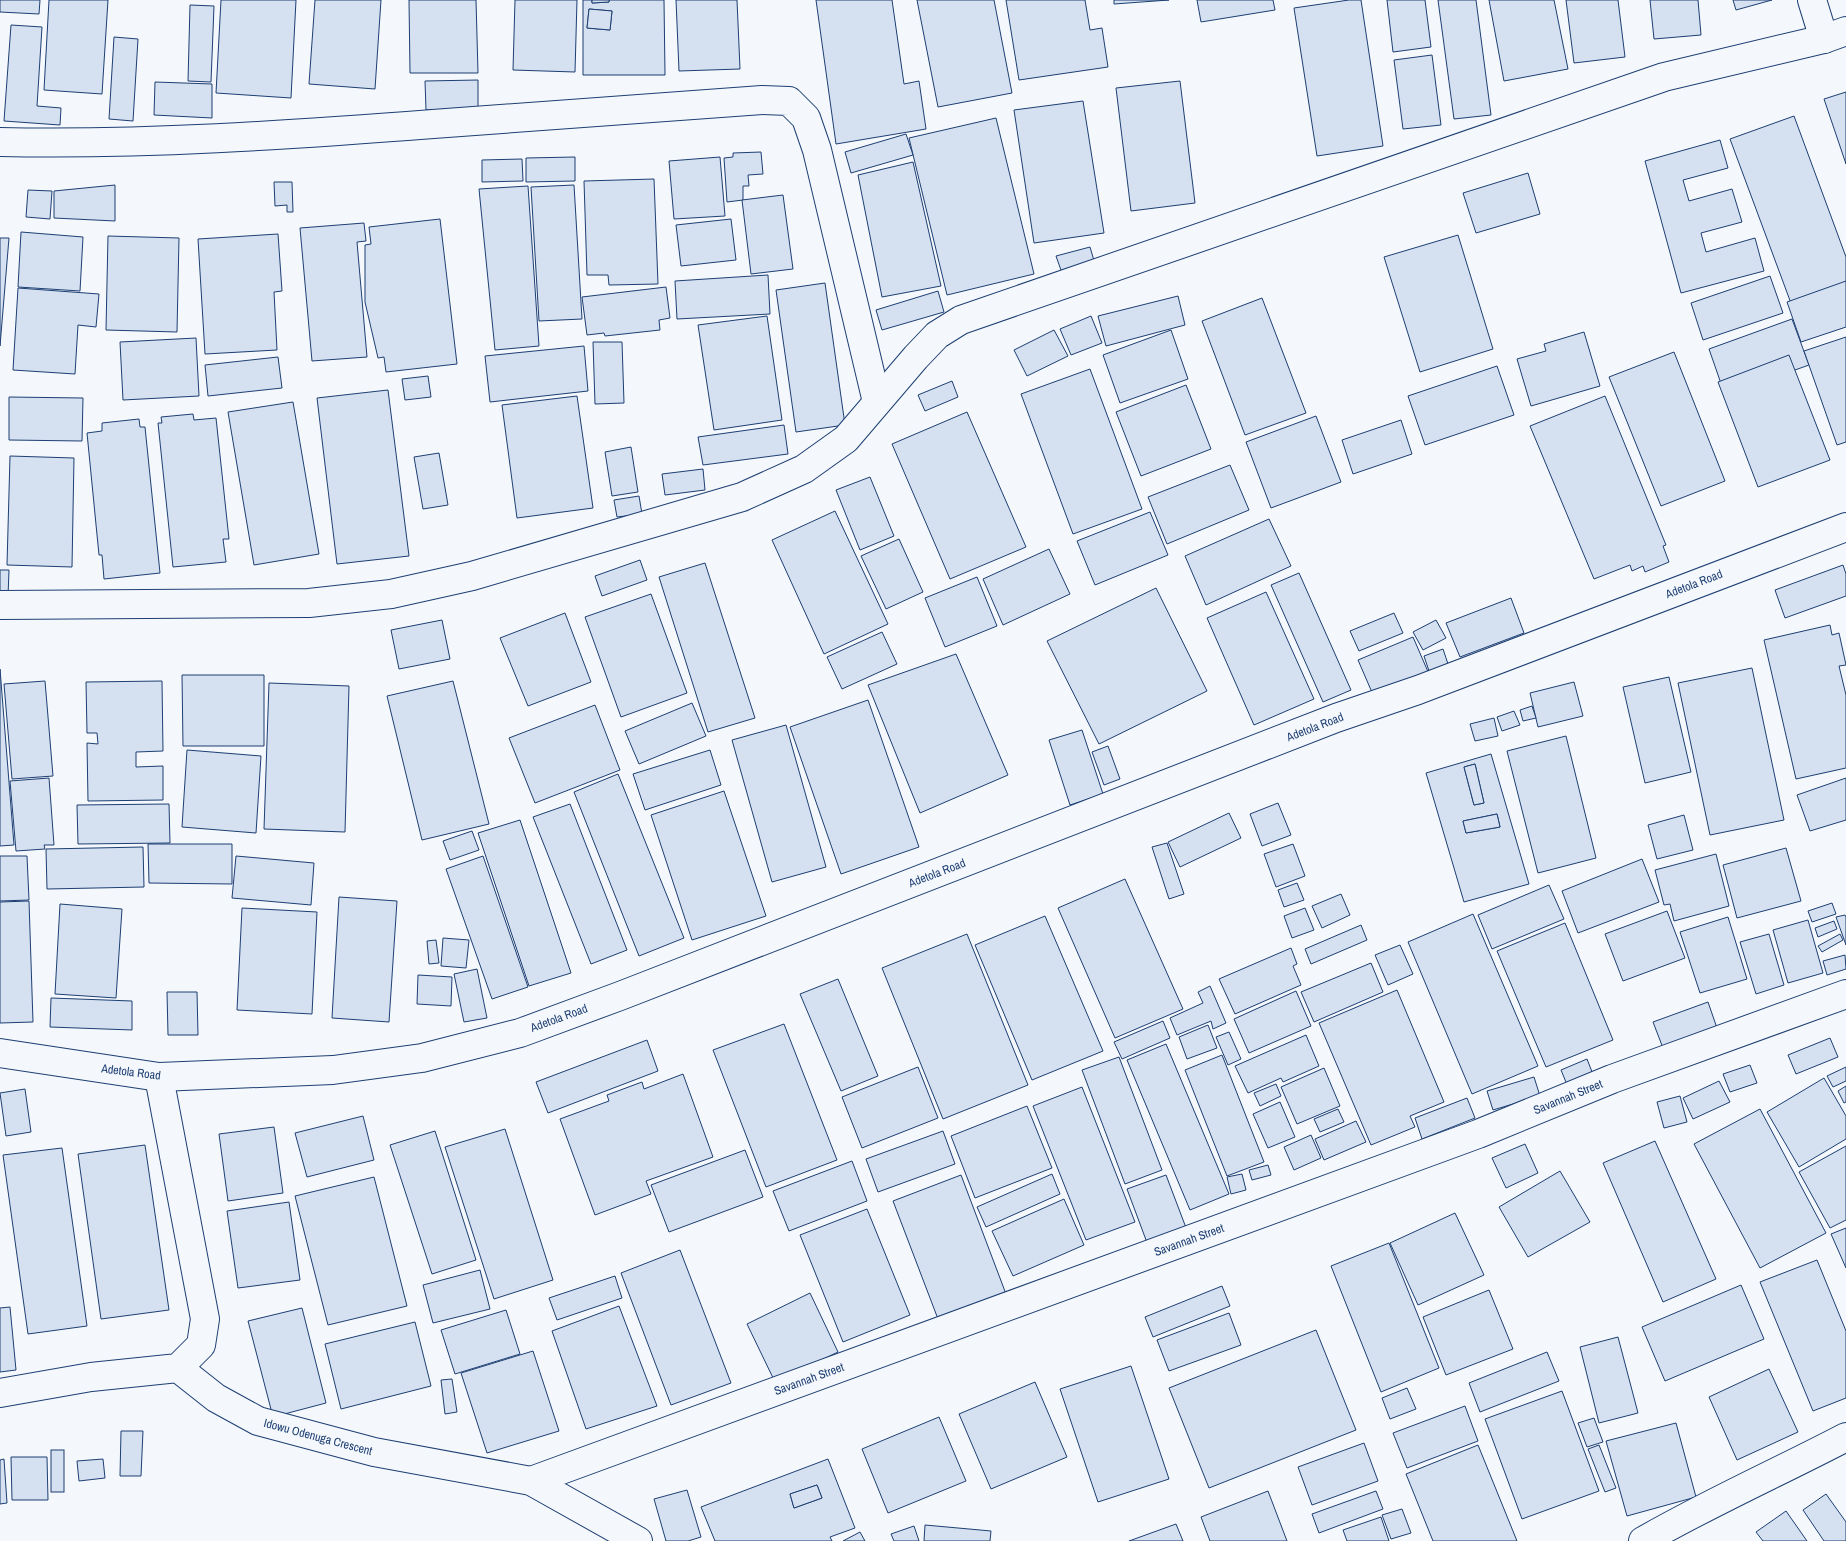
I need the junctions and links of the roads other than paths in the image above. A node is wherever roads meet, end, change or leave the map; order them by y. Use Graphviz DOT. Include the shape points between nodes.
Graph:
graph roads {
  1 [pos="1812,0"];
  2 [pos="1835,35"];
  3 [pos="0,142"];
  4 [pos="877,402"];
  5 [pos="1846,527"];
  6 [pos="0,605"];
  7 [pos="1846,994"];
  8 [pos="0,1053"];
  9 [pos="159,1077"];
  10 [pos="178,1368"];
  11 [pos="0,1392"];
  12 [pos="1846,1437"];
  13 [pos="531,1481"];
  14 [pos="638,1541"];
  15 [pos="1643,1541"];
  1 -- 2 [label="street"];
  2 -- 4 [label="street" via="1664,77 961,320 937,335"];
  3 -- 4 [label="street" via="235,137 762,100 788,101 806,118 816,150"];
  4 -- 6 [label="street" via="846,439 804,469 742,497 472,576 390,594 309,603"];
  5 -- 9 [label="street, Adetola Road" via="520,1032 422,1058 333,1070"];
  7 -- 13 [label="street, Savannah Street" via="1621,1076 1478,1134"];
  8 -- 9 [label="street, Adetola Road"];
  9 -- 10 [label="street" via="205,1319 201,1345"];
  10 -- 11 [label="street" via="91,1377"];
  10 -- 13 [label="street, Idowu Odenuga Crescent" via="216,1398 258,1421 374,1452"];
  12 -- 15 [label="street"];
  13 -- 14 [label="street"];
}
